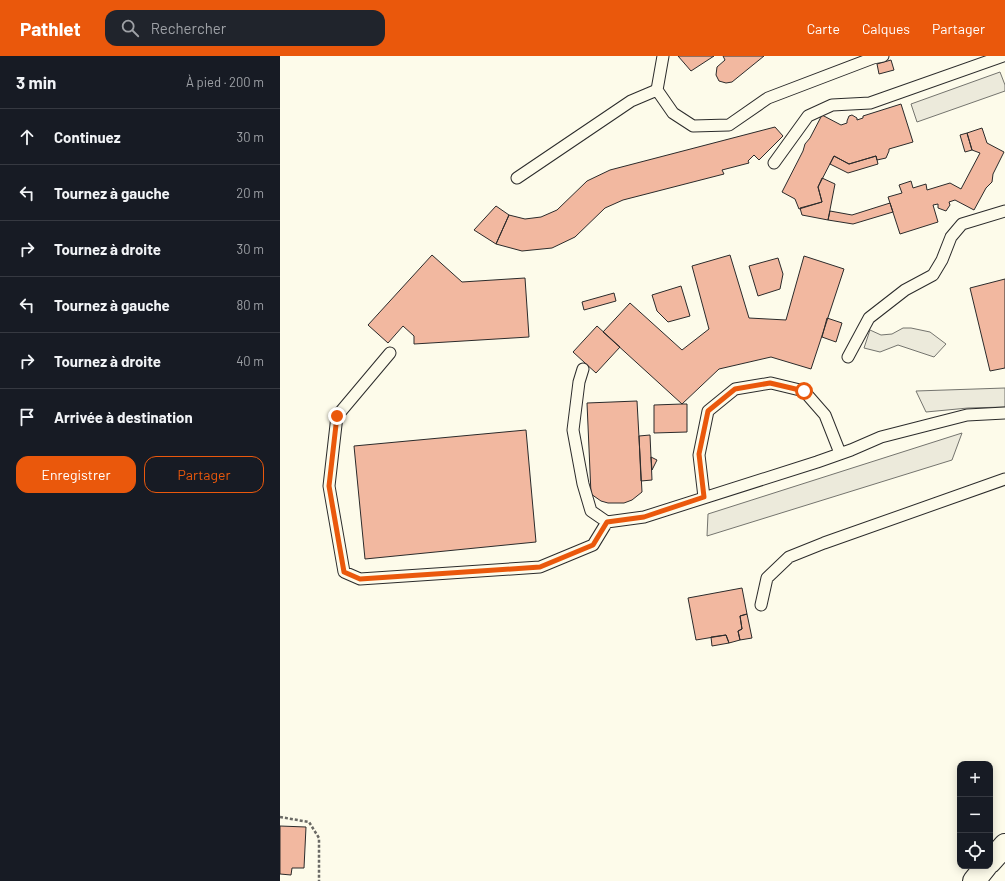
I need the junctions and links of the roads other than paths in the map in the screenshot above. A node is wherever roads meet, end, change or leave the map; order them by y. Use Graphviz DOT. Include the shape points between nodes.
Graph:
graph roads {
  1 [pos="663,56"];
  2 [pos="883,56"];
  3 [pos="1003,56"];
  4 [pos="657,90"];
  5 [pos="774,163"];
  6 [pos="517,178"];
  7 [pos="1005,211"];
  8 [pos="390,353"];
  9 [pos="848,357"];
  10 [pos="583,369"];
  11 [pos="1005,413"];
  12 [pos="840,453"];
  13 [pos="1005,479"];
  14 [pos="704,497"];
  15 [pos="607,522"];
  16 [pos="761,605"];
  17 [pos="1005,845"];
  18 [pos="993,859"];
  19 [pos="984,869"];
  20 [pos="974,881"];
  1 -- 4 [label="lane"];
  2 -- 4 [label="lane" via="768,98 729,125 693,126 673,113"];
  3 -- 5 [label="lane" via="870,103 832,105 808,116"];
  4 -- 6 [label="lane" via="631,101"];
  7 -- 9 [label="lane" via="962,224 951,237 942,260 932,275 905,290 869,318"];
  8 -- 15 [label="lane" via="337,416 329,486 344,572 360,579 540,567 593,545"];
  10 -- 15 [label="lane" via="578,382 573,430 591,511"];
  11 -- 12 [label="lane" via="967,415 881,437"];
  12 -- 14 [label="lane"];
  12 -- 14 [label="lane" via="825,415 804,391 770,383 735,389 708,411 699,454"];
  13 -- 16 [label="lane" via="824,542 789,557 767,578"];
  14 -- 15 [label="lane" via="644,517"];
  17 -- 18 [label="main road"];
  19 -- 20 [label="main road"];
}
